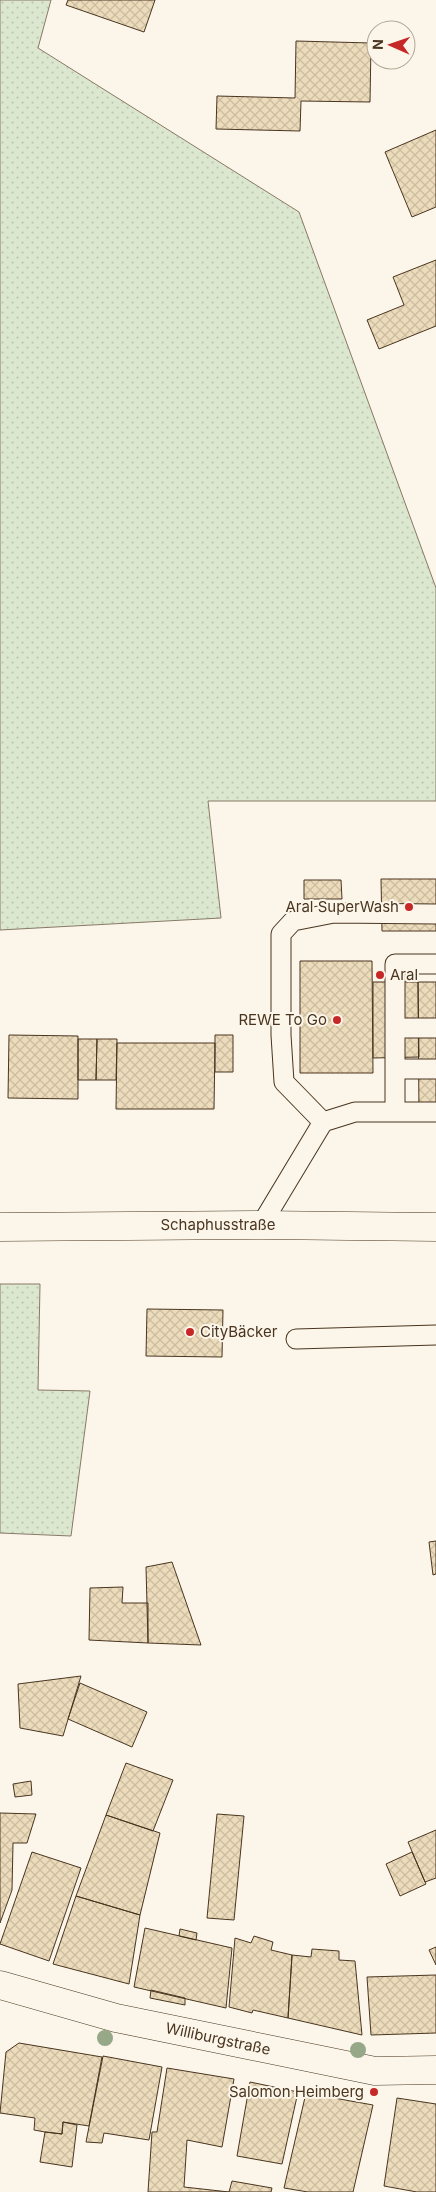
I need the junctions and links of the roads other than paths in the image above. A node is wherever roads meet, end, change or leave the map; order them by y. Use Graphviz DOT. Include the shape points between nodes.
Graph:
graph roads {
  1 [pos="436,914"];
  2 [pos="436,964"];
  3 [pos="395,1028"];
  4 [pos="436,1028"];
  5 [pos="395,1069"];
  6 [pos="436,1069"];
  7 [pos="395,1112"];
  8 [pos="436,1112"];
  9 [pos="323,1122"];
  10 [pos="261,1225"];
  11 [pos="436,1226"];
  12 [pos="0,1227"];
  13 [pos="436,1335"];
  14 [pos="296,1339"];
  15 [pos="1,1990"];
  16 [pos="436,2070"];
  1 -- 9 [label="lane" via="334,913 293,921 281,934 284,1082"];
  2 -- 3 [label="lane" via="395,964"];
  3 -- 4 [label="lane"];
  3 -- 5 [label="lane"];
  5 -- 6 [label="lane"];
  5 -- 7 [label="lane"];
  7 -- 8 [label="lane"];
  7 -- 9 [label="lane" via="355,1112"];
  9 -- 10 [label="lane"];
  10 -- 11 [label="street, Schaphusstraße"];
  10 -- 12 [label="street, Schaphusstraße"];
  13 -- 14 [label="lane"];
  15 -- 16 [label="street, Williburgstraße" via="116,2018 375,2072"];
}
